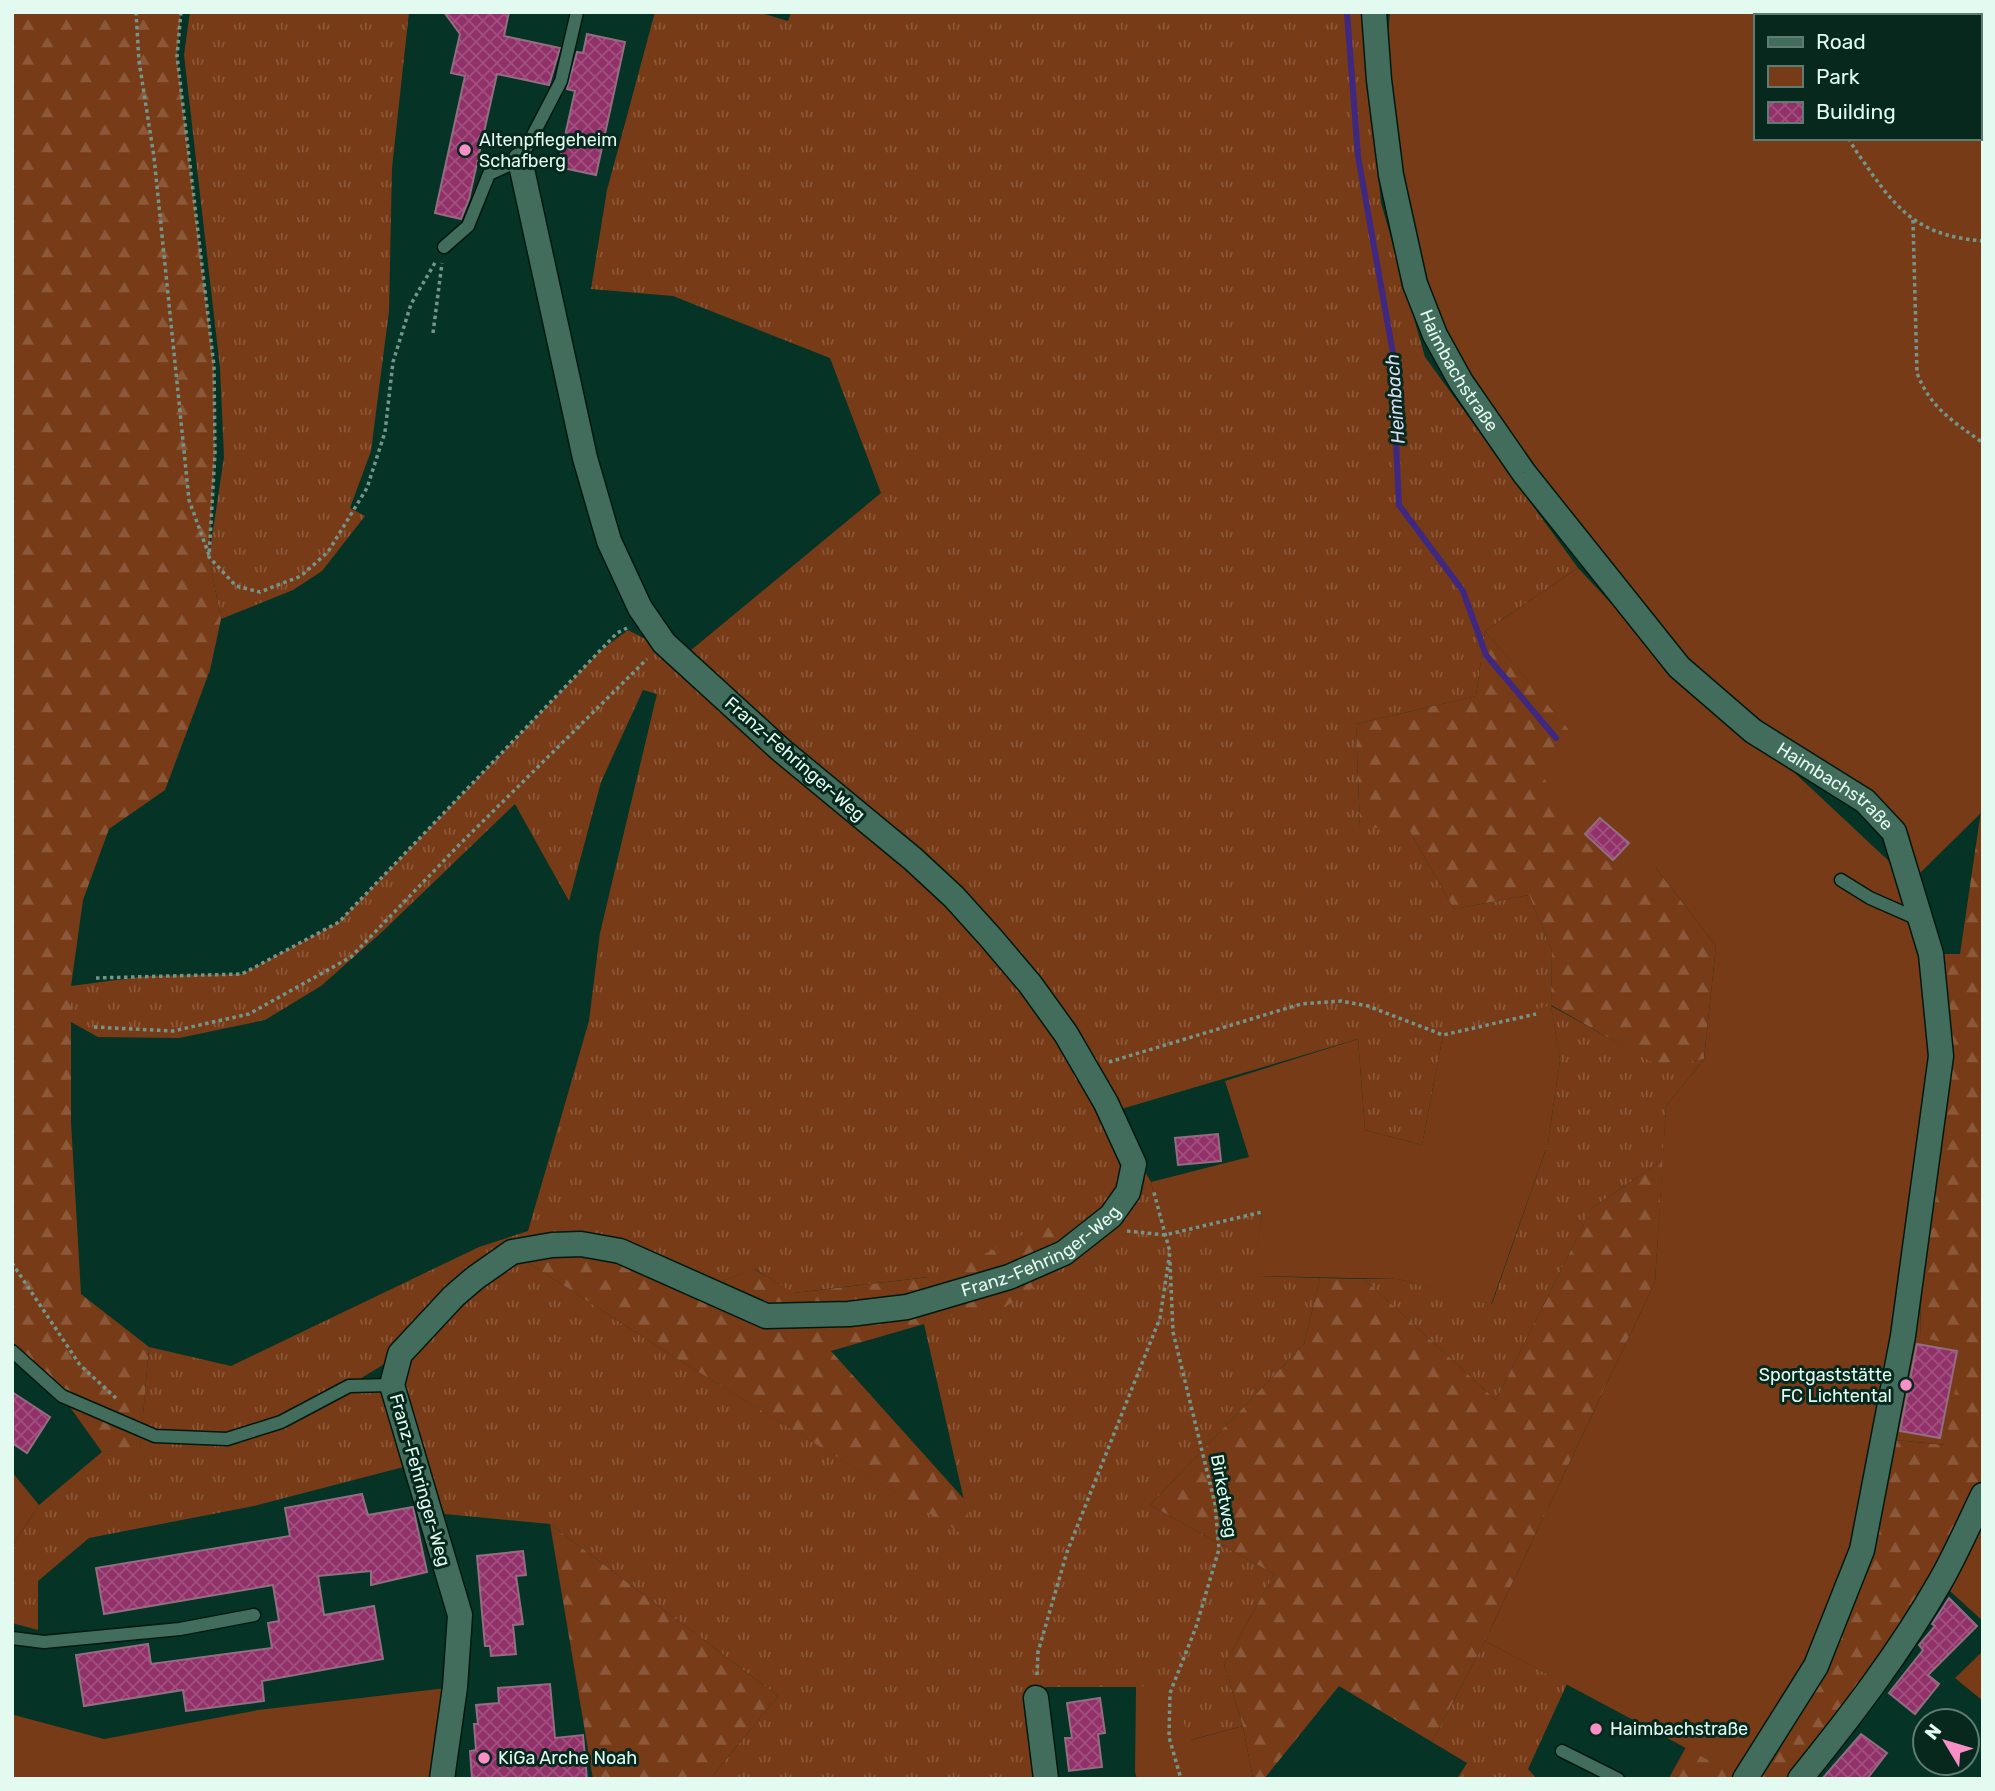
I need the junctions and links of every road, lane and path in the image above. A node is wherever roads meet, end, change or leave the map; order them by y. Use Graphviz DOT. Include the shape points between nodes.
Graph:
graph roads {
  1 [pos="136,12"];
  2 [pos="181,12"];
  3 [pos="577,12"];
  4 [pos="1374,12"];
  5 [pos="1850,140"];
  6 [pos="520,160"];
  7 [pos="1913,220"];
  8 [pos="1983,241"];
  9 [pos="444,247"];
  10 [pos="433,333"];
  11 [pos="1983,443"];
  12 [pos="209,557"];
  13 [pos="664,643"];
  14 [pos="1841,880"];
  15 [pos="1921,920"];
  16 [pos="96,978"];
  17 [pos="1536,1014"];
  18 [pos="94,1027"];
  19 [pos="1087,1069"];
  20 [pos="1134,1164"];
  21 [pos="1262,1212"];
  22 [pos="1096,1227"];
  23 [pos="1165,1235"];
  24 [pos="1170,1252"];
  25 [pos="12,1264"];
  26 [pos="12,1351"];
  27 [pos="393,1385"];
  28 [pos="118,1400"];
  29 [pos="1983,1495"];
  30 [pos="254,1615"];
  31 [pos="12,1638"];
  32 [pos="1036,1698"];
  33 [pos="1562,1751"];
  34 [pos="442,1779"];
  35 [pos="1046,1779"];
  36 [pos="1181,1779"];
  37 [pos="1618,1779"];
  38 [pos="1745,1779"];
  39 [pos="1800,1779"];
  1 -- 12 [label="path" via="190,500"];
  2 -- 12 [label="path" via="177,56 214,366"];
  3 -- 6 [label="lane" via="561,80"];
  4 -- 15 [label="street, Haimbachstraße" via="1391,175 1415,284 1435,335 1461,382 1524,473 1679,667 1752,732 1865,801 1894,832"];
  5 -- 7 [label="path" via="1888,197"];
  6 -- 9 [label="lane" via="489,174 468,226"];
  6 -- 13 [label="street, Franz-Fehringer-Weg" via="585,458 606,529 640,607"];
  7 -- 8 [label="path" via="1954,238"];
  7 -- 11 [label="path" via="1917,373 1939,411"];
  9 -- 10 [label="path"];
  9 -- 12 [label="path" via="411,304 393,362 385,432 367,488 328,552 301,576 260,592 236,586"];
  13 -- 16 [label="path" via="635,624 617,633 339,922 242,974"];
  13 -- 18 [label="path" via="351,957 249,1014 173,1031"];
  13 -- 19 [label="street, Franz-Fehringer-Weg" via="954,897 1030,984"];
  14 -- 15 [label="lane"];
  15 -- 38 [label="street, Haimbachstraße" via="1931,954 1941,1056 1903,1336 1862,1550 1816,1665"];
  17 -- 19 [label="path" via="1443,1035 1368,1006 1341,1001 1301,1004"];
  19 -- 20 [label="street, Franz-Fehringer-Weg"];
  20 -- 22 [label="street, Franz-Fehringer-Weg" via="1128,1192 1111,1216"];
  20 -- 23 [label="path" via="1151,1182"];
  21 -- 23 [label="path"];
  22 -- 23 [label="path"];
  22 -- 27 [label="street, Franz-Fehringer-Weg" via="1064,1253 1009,1277 907,1307 849,1314 766,1316 620,1251 580,1244 512,1252 454,1296 400,1354"];
  23 -- 24 [label="path"];
  24 -- 32 [label="path" via="1160,1318 1067,1552 1038,1652"];
  24 -- 36 [label="path, Birketweg" via="1173,1332 1215,1504 1219,1549 1170,1693 1169,1737"];
  25 -- 28 [label="path" via="80,1365"];
  26 -- 27 [label="lane" via="62,1396 155,1436 227,1439 281,1422 349,1385"];
  27 -- 34 [label="street, Franz-Fehringer-Weg" via="460,1615"];
  29 -- 39 [label="street" via="1940,1582 1907,1634 1860,1705"];
  30 -- 31 [label="lane" via="180,1629 44,1642"];
  32 -- 35 [label="street"];
  33 -- 37 [label="lane"];
}
